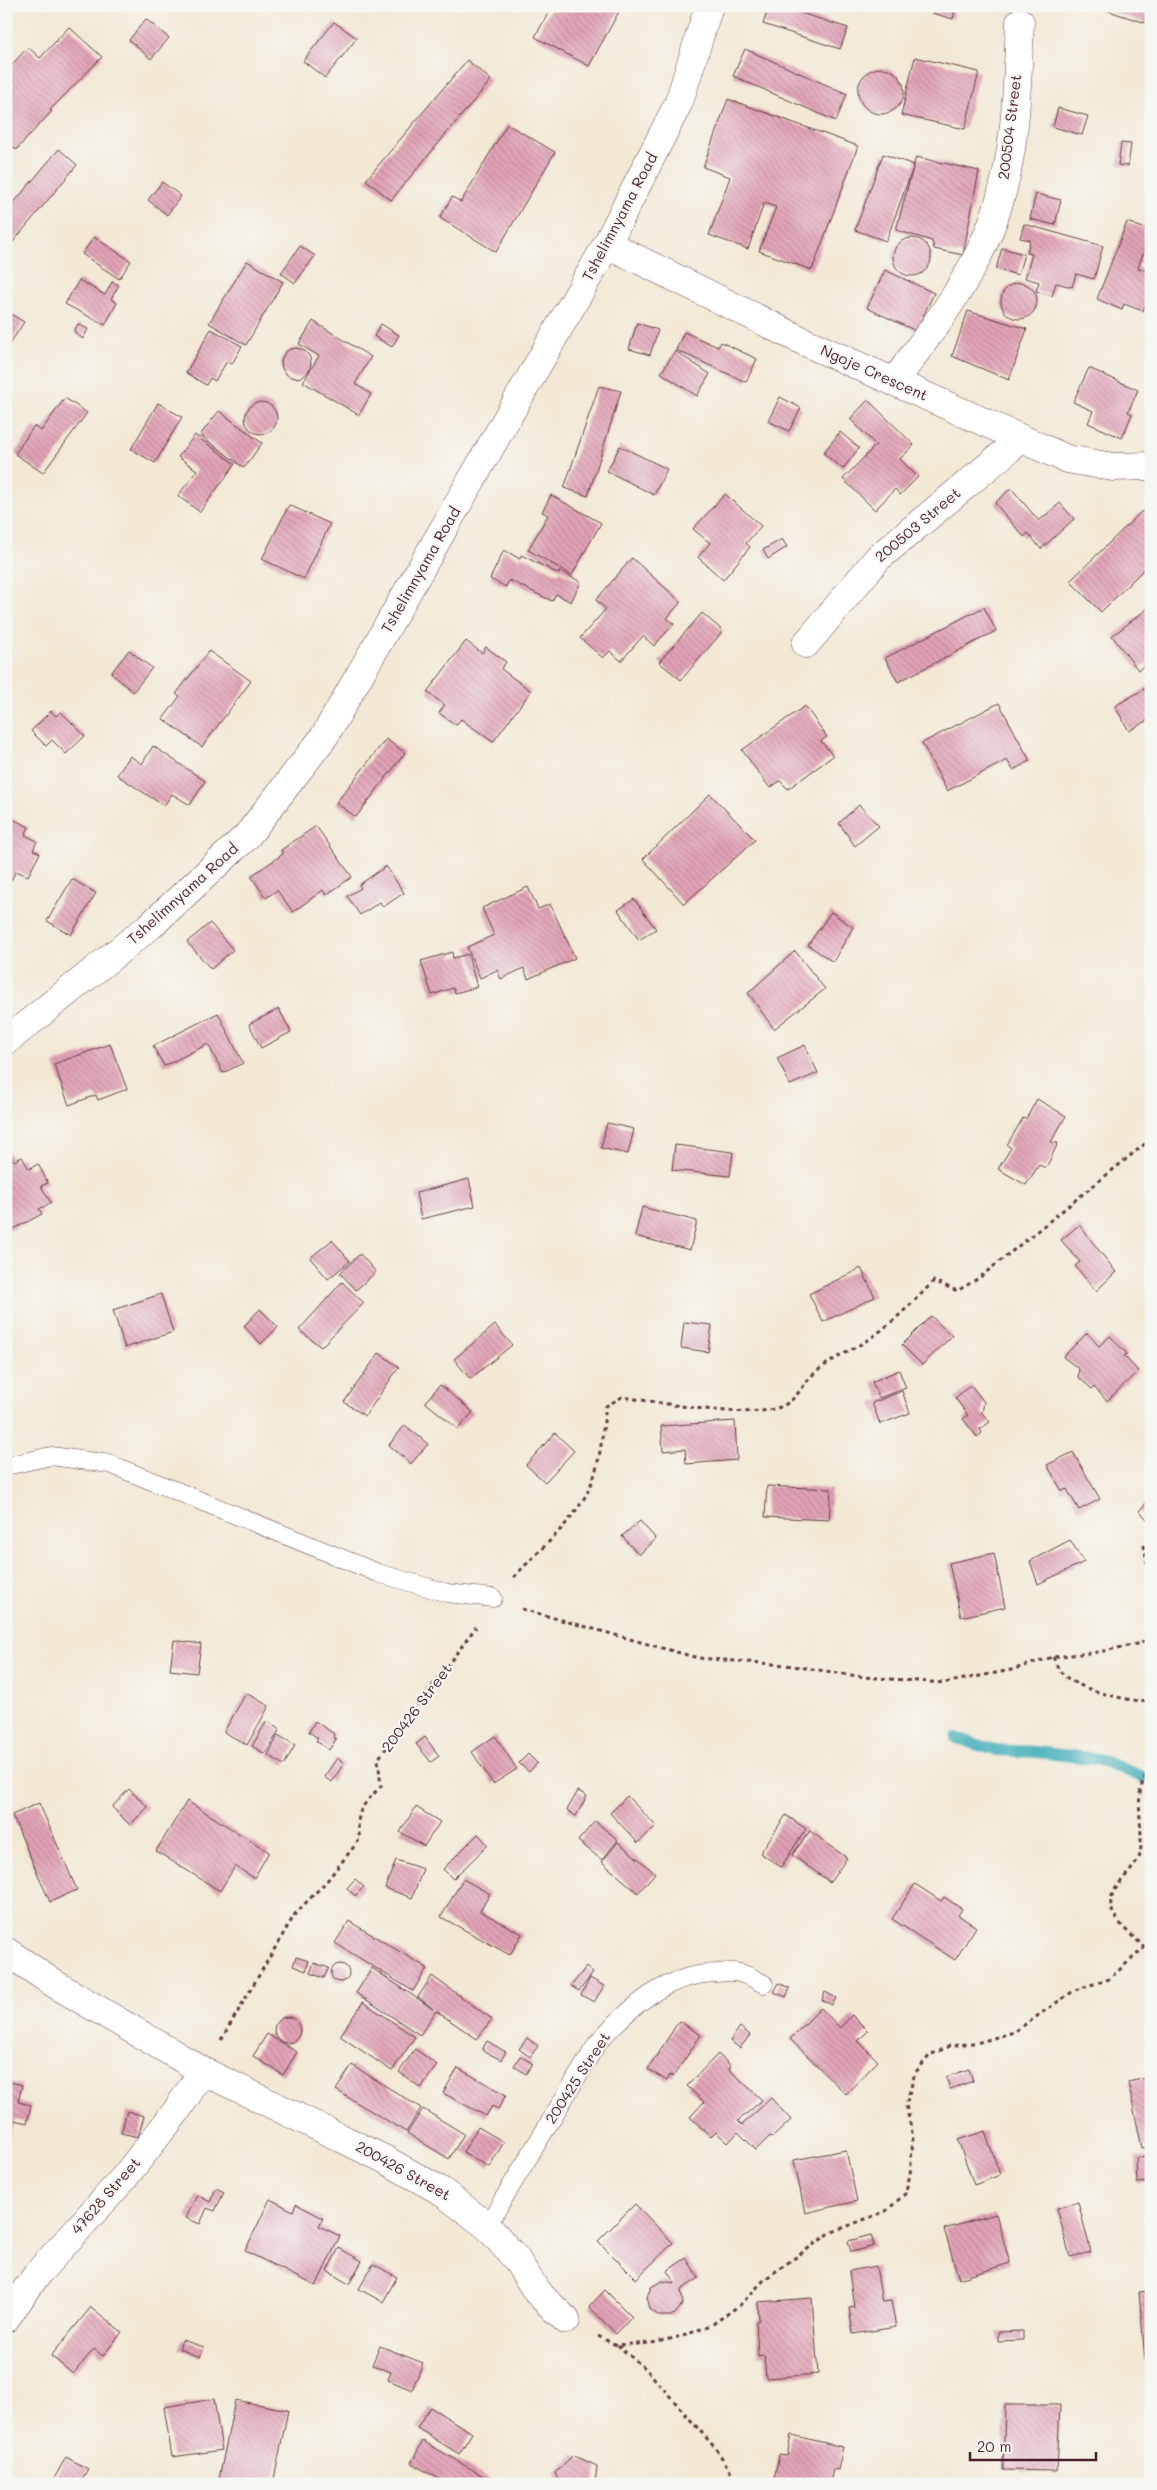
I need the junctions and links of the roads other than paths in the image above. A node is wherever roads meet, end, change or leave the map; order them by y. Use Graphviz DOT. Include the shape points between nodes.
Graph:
graph roads {
  1 [pos="709,6"];
  2 [pos="1020,22"];
  3 [pos="607,244"];
  4 [pos="894,382"];
  5 [pos="1021,439"];
  6 [pos="1151,466"];
  7 [pos="806,644"];
  8 [pos="6,1041"];
  9 [pos="6,1466"];
  10 [pos="494,1598"];
  11 [pos="6,1951"];
  12 [pos="764,1984"];
  13 [pos="203,2071"];
  14 [pos="487,2226"];
  15 [pos="6,2318"];
  16 [pos="566,2320"];
  1 -- 3 [label="street, Tshelimnyama Road" via="680,102"];
  2 -- 4 [label="street, 200504 Street" via="1016,102 1008,169 998,207 976,261 945,312"];
  3 -- 4 [label="street, Ngoje Crescent" via="805,342"];
  3 -- 8 [label="street, Tshelimnyama Road" via="324,737 247,836 150,926"];
  4 -- 5 [label="street, Ngoje Crescent"];
  5 -- 6 [label="street, Ngoje Crescent" via="1067,459 1113,467"];
  5 -- 7 [label="street, 200503 Street" via="878,558"];
  9 -- 10 [label="lane" via="51,1456 110,1464 378,1573 446,1593"];
  11 -- 13 [label="street, 200426 Street" via="53,1983"];
  12 -- 14 [label="lane, 200425 Street" via="738,1972 702,1973 680,1978 660,1988 622,2016 598,2042"];
  13 -- 14 [label="street, 200426 Street" via="384,2159 441,2191"];
  13 -- 15 [label="street, 47628 Street" via="124,2179 38,2273"];
  14 -- 16 [label="street, 200426 Street" via="516,2259 537,2292"];
}
